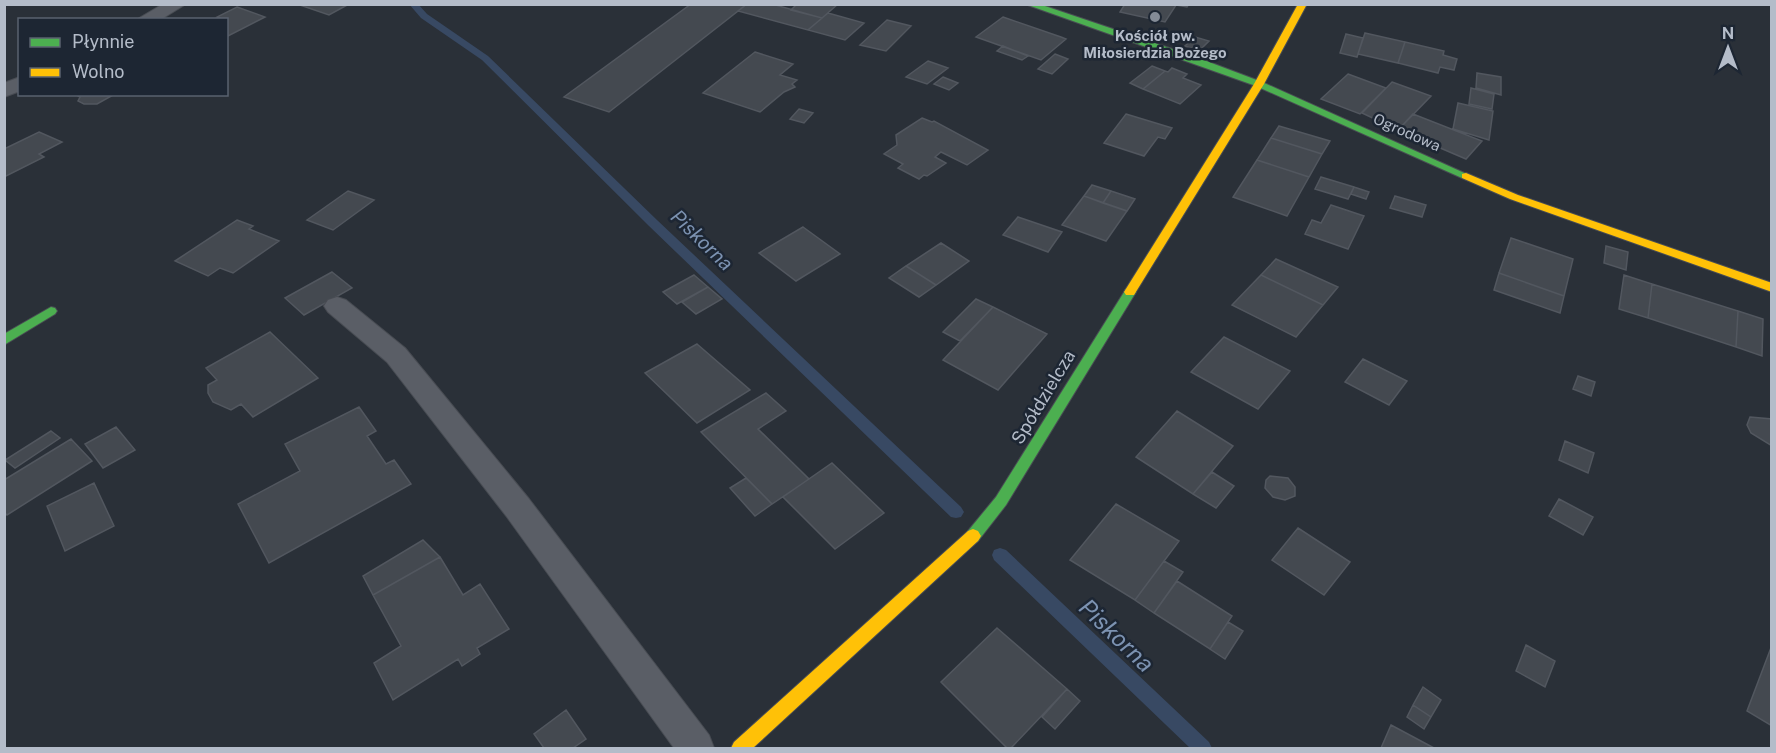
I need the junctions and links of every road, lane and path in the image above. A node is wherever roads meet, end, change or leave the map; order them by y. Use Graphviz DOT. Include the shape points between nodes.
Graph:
graph roads {
  1 [pos="178,4"];
  2 [pos="1029,4"];
  3 [pos="1303,4"];
  4 [pos="149,18"];
  5 [pos="18,84"];
  6 [pos="1259,84"];
  7 [pos="4,91"];
  8 [pos="1772,288"];
  9 [pos="337,306"];
  10 [pos="51,311"];
  11 [pos="4,340"];
  12 [pos="696,748"];
  13 [pos="740,748"];
  1 -- 4 [label="lane"];
  2 -- 6 [label="street, Ogrodowa"];
  3 -- 6 [label="street, Spółdzielcza"];
  5 -- 7 [label="lane"];
  6 -- 8 [label="street, Ogrodowa" via="1514,197"];
  6 -- 13 [label="street, Spółdzielcza" via="1001,501 969,541"];
  9 -- 12 [label="lane" via="396,355 518,508"];
  10 -- 11 [label="street"];
}
